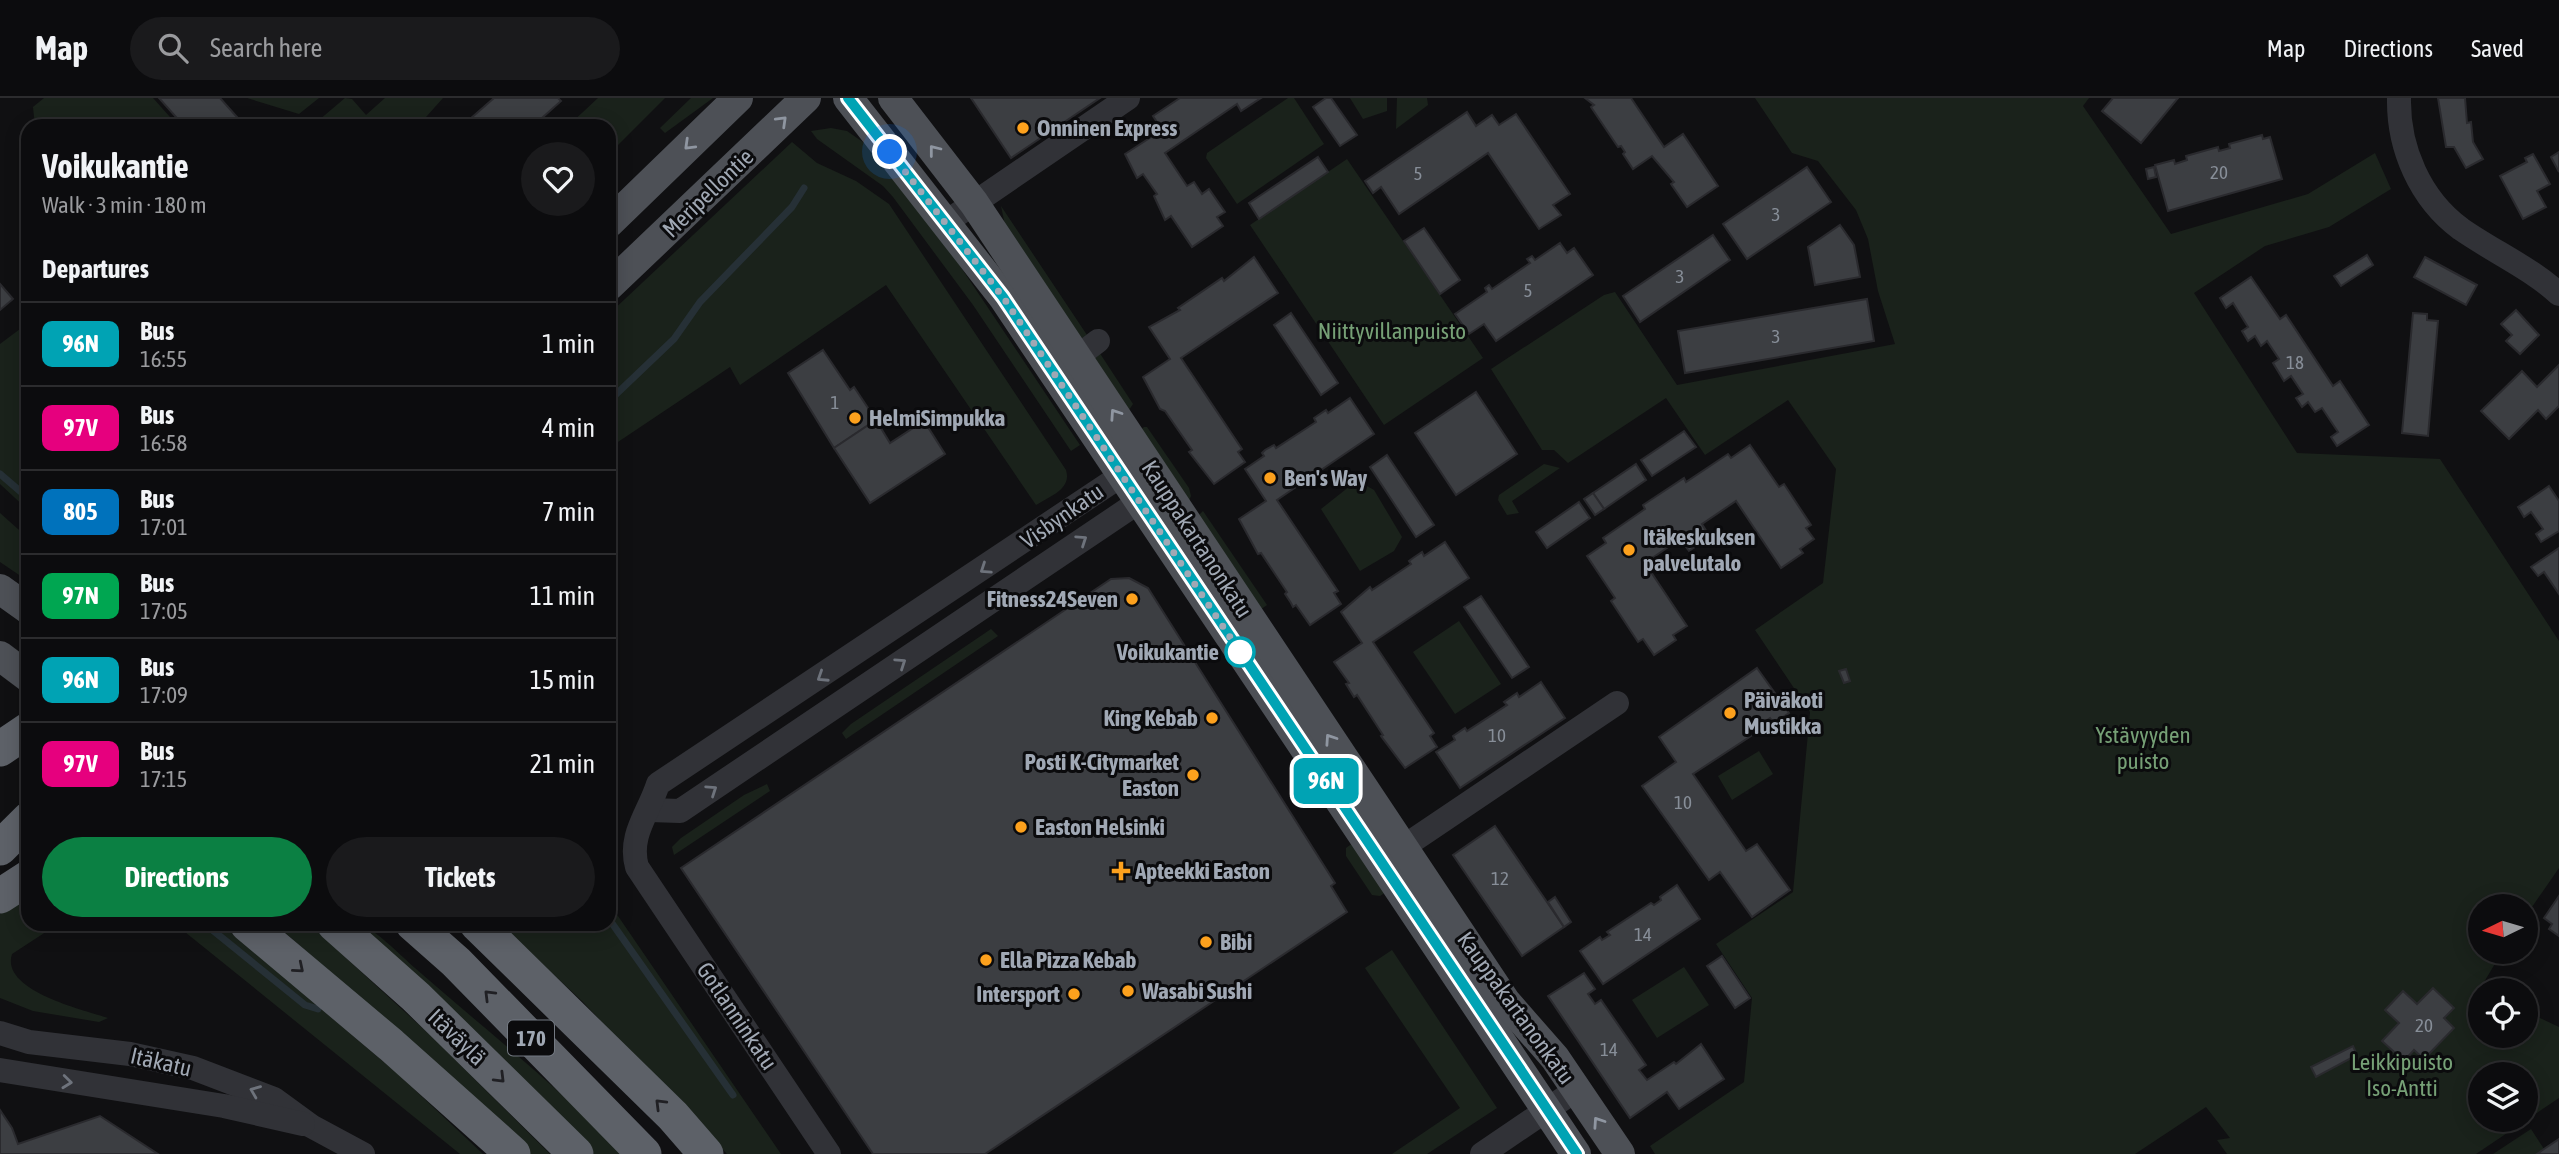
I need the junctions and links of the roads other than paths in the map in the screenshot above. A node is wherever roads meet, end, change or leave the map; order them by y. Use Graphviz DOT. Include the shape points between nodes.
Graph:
graph roads {
  1 [pos="738,98"];
  2 [pos="806,98"];
  3 [pos="848,98"];
  4 [pos="893,98"];
  5 [pos="1128,98"];
  6 [pos="2399,98"];
  7 [pos="974,202"];
  8 [pos="616,216"];
  9 [pos="945,223"];
  10 [pos="616,279"];
  11 [pos="2559,294"];
  12 [pos="1153,471"];
  13 [pos="1122,475"];
  14 [pos="1140,501"];
  15 [pos="0,589"];
  16 [pos="21,604"];
  17 [pos="0,656"];
  18 [pos="21,672"];
  19 [pos="1617,704"];
  20 [pos="21,735"];
  21 [pos="0,749"];
  22 [pos="650,810"];
  23 [pos="21,827"];
  24 [pos="0,848"];
  25 [pos="1392,855"];
  26 [pos="644,878"];
  27 [pos="21,882"];
  28 [pos="0,896"];
  29 [pos="255,931"];
  30 [pos="342,931"];
  31 [pos="421,931"];
  32 [pos="484,931"];
  33 [pos="0,1033"];
  34 [pos="0,1070"];
  35 [pos="1576,1090"];
  36 [pos="1547,1110"];
  37 [pos="311,1126"];
  38 [pos="363,1154"];
  39 [pos="513,1154"];
  40 [pos="576,1154"];
  41 [pos="644,1154"];
  42 [pos="706,1154"];
  43 [pos="829,1154"];
  44 [pos="1482,1154"];
  45 [pos="1576,1154"];
  46 [pos="1620,1154"];
  1 -- 8 [label="main road, Meripellontie, one-way"];
  10 -- 2 [label="main road, Meripellontie, one-way"];
  3 -- 9 [label="main road, Kauppakartanonkatu"];
  7 -- 4 [label="main road, Kauppakartanonkatu, one-way"];
  5 -- 7 [label="street"];
  6 -- 11 [label="street" via="2412,167 2440,210"];
  7 -- 9 [label="street"];
  12 -- 7 [label="main road, Kauppakartanonkatu, one-way" via="1087,349"];
  9 -- 13 [label="main road, Kauppakartanonkatu" via="1003,297"];
  12 -- 13 [label="street, Visbynkatu"];
  12 -- 14 [label="street, Visbynkatu"];
  25 -- 12 [label="main road, Kauppakartanonkatu, one-way"];
  13 -- 14 [label="main road, Kauppakartanonkatu"];
  13 -- 22 [label="street, Visbynkatu, one-way" via="659,784"];
  22 -- 14 [label="street, Visbynkatu, one-way" via="680,811"];
  14 -- 25 [label="main road, Kauppakartanonkatu"];
  15 -- 16 [label="main road"];
  17 -- 18 [label="main road"];
  19 -- 25 [label="street"];
  20 -- 21 [label="highway"];
  22 -- 26 [label="street, Visbynkatu" via="637,831 633,852"];
  23 -- 24 [label="highway"];
  25 -- 35 [label="main road, Kauppakartanonkatu" via="1506,1002 1539,1037"];
  25 -- 36 [label="main road, Kauppakartanonkatu"];
  26 -- 43 [label="street, Gotlanninkatu"];
  27 -- 28 [label="highway"];
  29 -- 39 [label="highway, one-way"];
  30 -- 40 [label="highway, Itäväylä / 170, one-way"];
  41 -- 31 [label="highway, 170, one-way"];
  42 -- 32 [label="highway, one-way"];
  37 -- 33 [label="street, Itäkatu, one-way" via="274,1099 193,1068 130,1054 29,1042"];
  34 -- 37 [label="street, Itäkatu, one-way" via="123,1088"];
  35 -- 36 [label="street"];
  46 -- 35 [label="main road, Kauppakartanonkatu, one-way"];
  36 -- 44 [label="street"];
  36 -- 45 [label="main road, Kauppakartanonkatu"];
  37 -- 38 [label="street, Itäkatu"];
}
